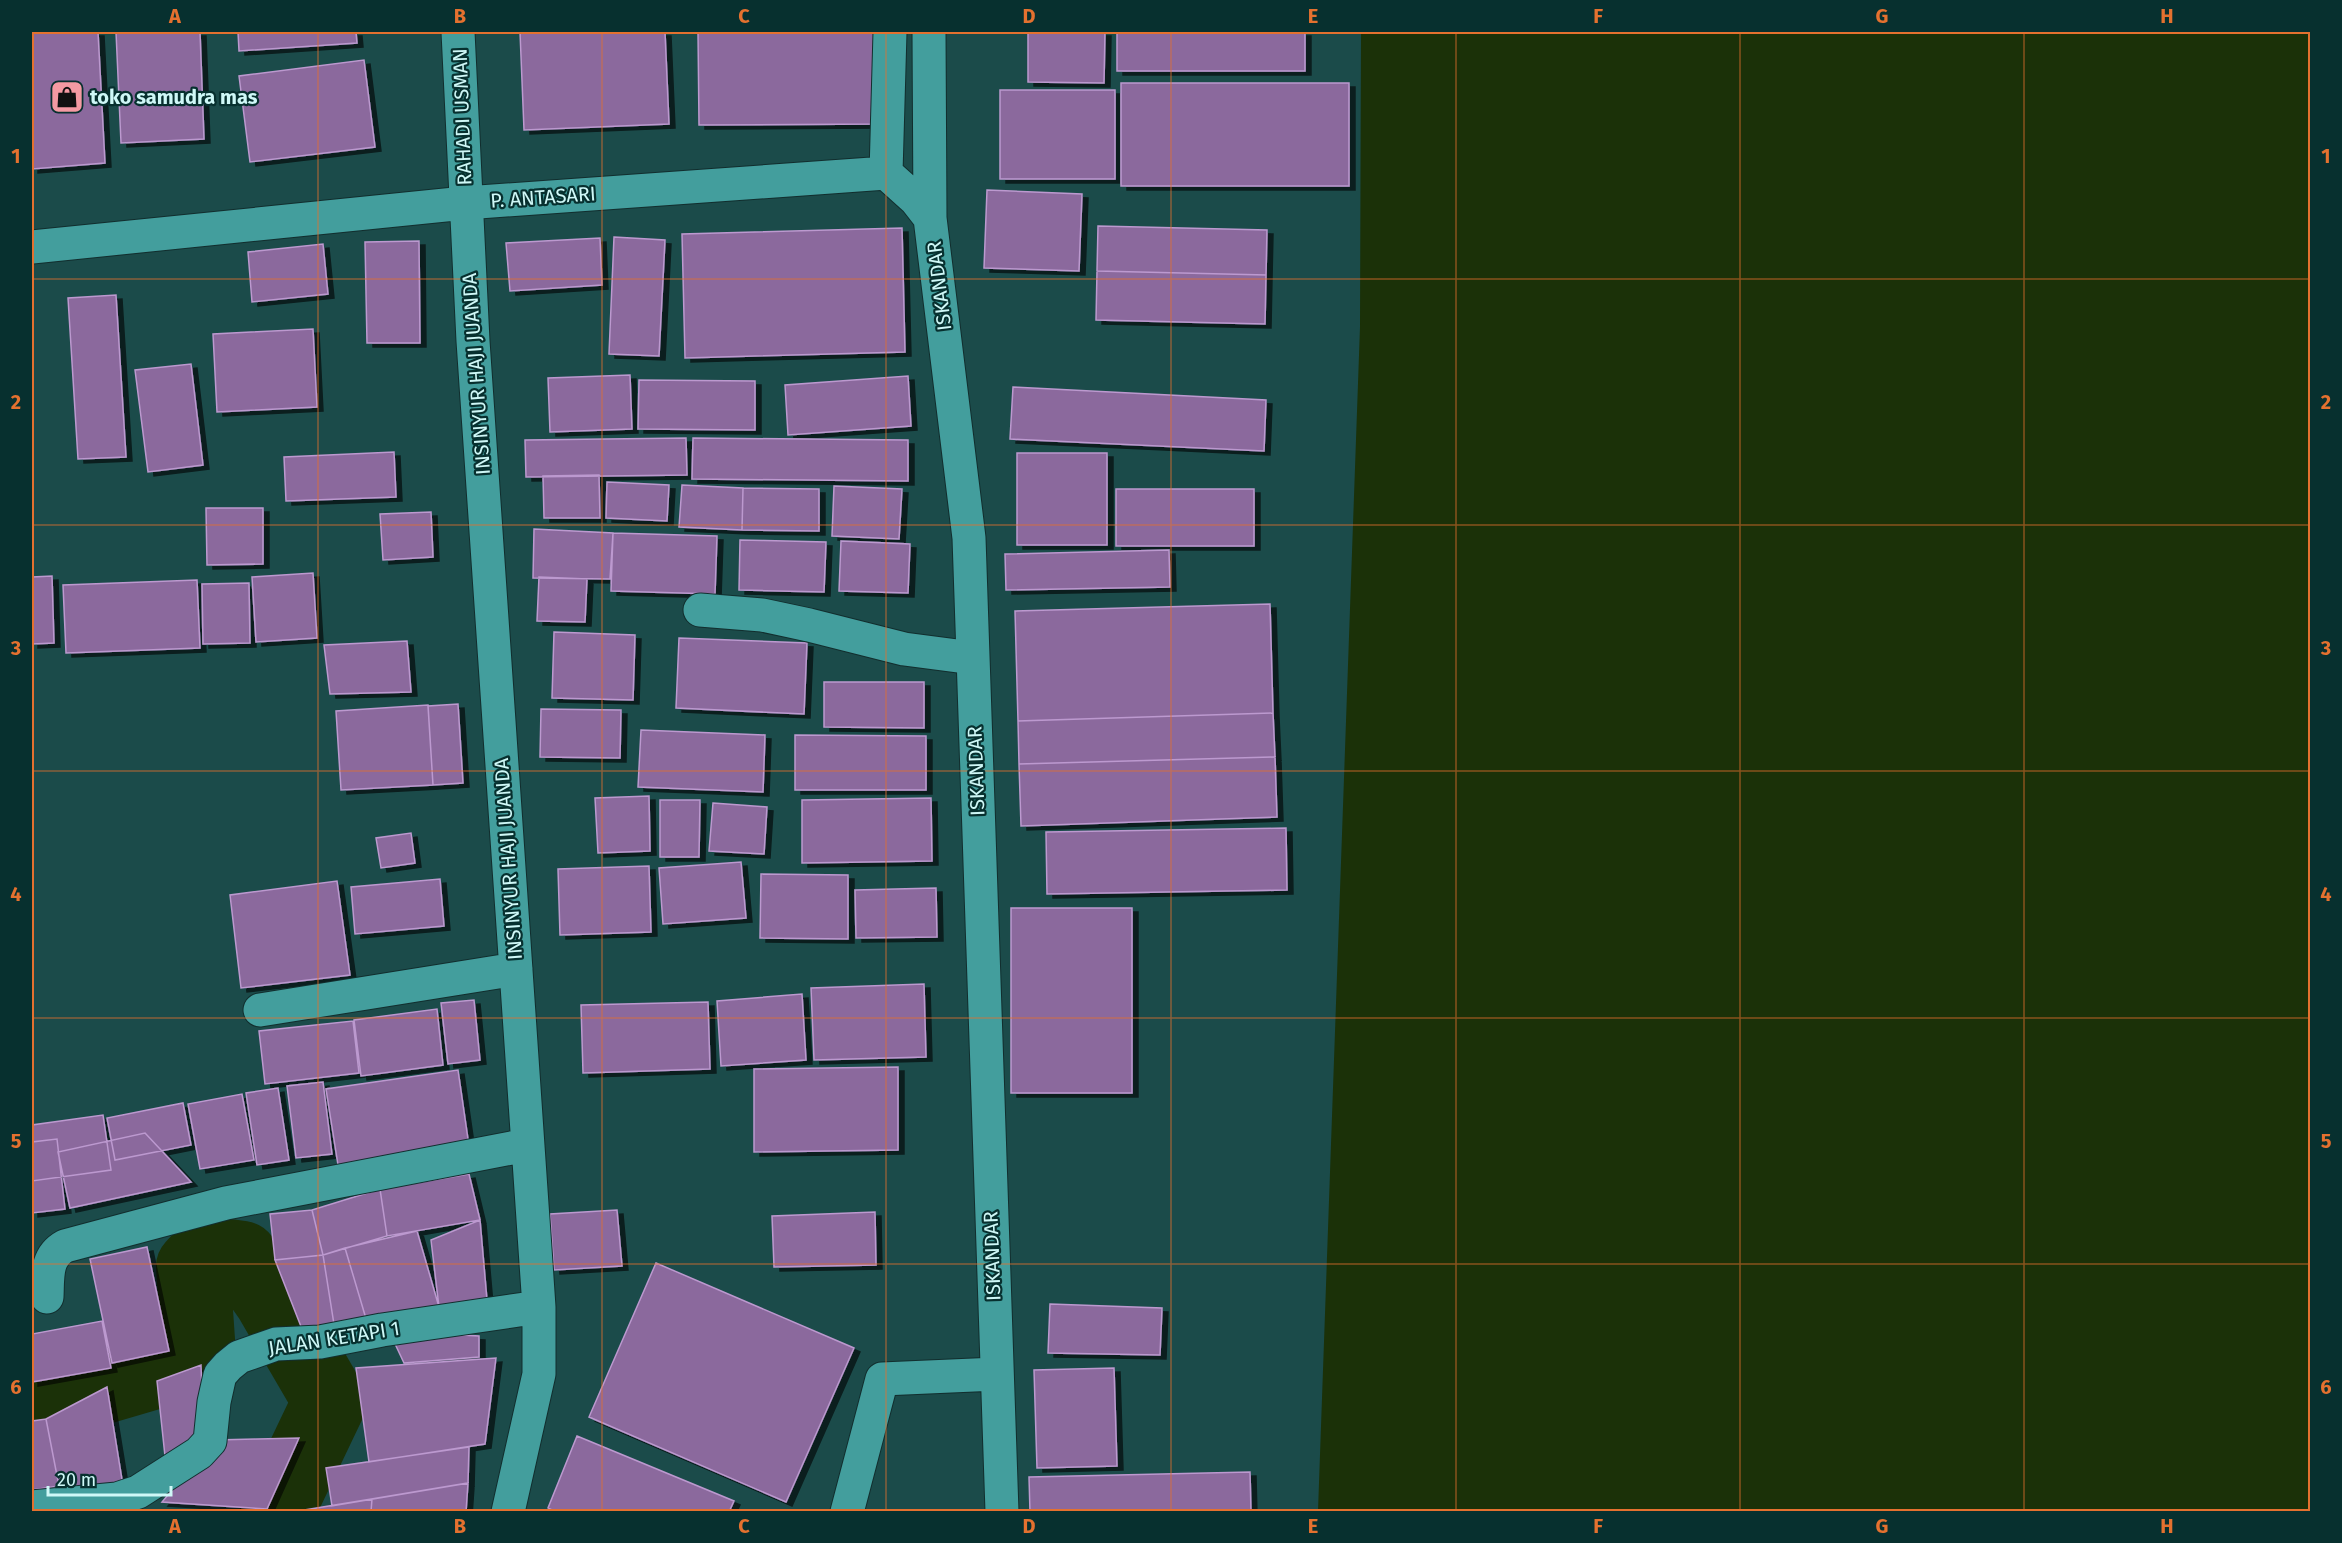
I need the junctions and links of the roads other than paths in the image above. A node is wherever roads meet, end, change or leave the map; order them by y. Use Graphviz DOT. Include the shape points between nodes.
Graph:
graph roads {
  1 [pos="458,32"];
  2 [pos="890,32"];
  3 [pos="929,32"];
  4 [pos="886,173"];
  5 [pos="465,202"];
  6 [pos="930,218"];
  7 [pos="32,247"];
  8 [pos="700,610"];
  9 [pos="973,658"];
  10 [pos="516,969"];
  11 [pos="260,1010"];
  12 [pos="527,1145"];
  13 [pos="47,1298"];
  14 [pos="539,1307"];
  15 [pos="997,1374"];
  16 [pos="32,1507"];
  17 [pos="508,1512"];
  18 [pos="847,1512"];
  19 [pos="1002,1512"];
  1 -- 5 [label="street, RAHADI USMAN"];
  2 -- 4 [label="street"];
  3 -- 6 [label="street, ISKANDAR"];
  4 -- 5 [label="street, P. ANTASARI"];
  4 -- 6 [label="street"];
  5 -- 7 [label="street, P. ANTASARI"];
  5 -- 10 [label="street, INSINYUR HAJI JUANDA"];
  6 -- 9 [label="street, ISKANDAR" via="969,538"];
  8 -- 9 [label="street" via="762,615 904,649"];
  9 -- 15 [label="street, ISKANDAR"];
  10 -- 11 [label="street"];
  10 -- 12 [label="street, INSINYUR HAJI JUANDA"];
  12 -- 13 [label="street" via="226,1203 65,1246 50,1261"];
  12 -- 14 [label="street, INSINYUR HAJI JUANDA"];
  14 -- 16 [label="street, JALAN KETAPI 1" via="320,1342 276,1344 239,1357 220,1375 210,1441 199,1453 128,1496"];
  14 -- 17 [label="street, INSINYUR HAJI JUANDA" via="539,1374"];
  15 -- 18 [label="street" via="882,1379"];
  15 -- 19 [label="street, ISKANDAR"];
}
